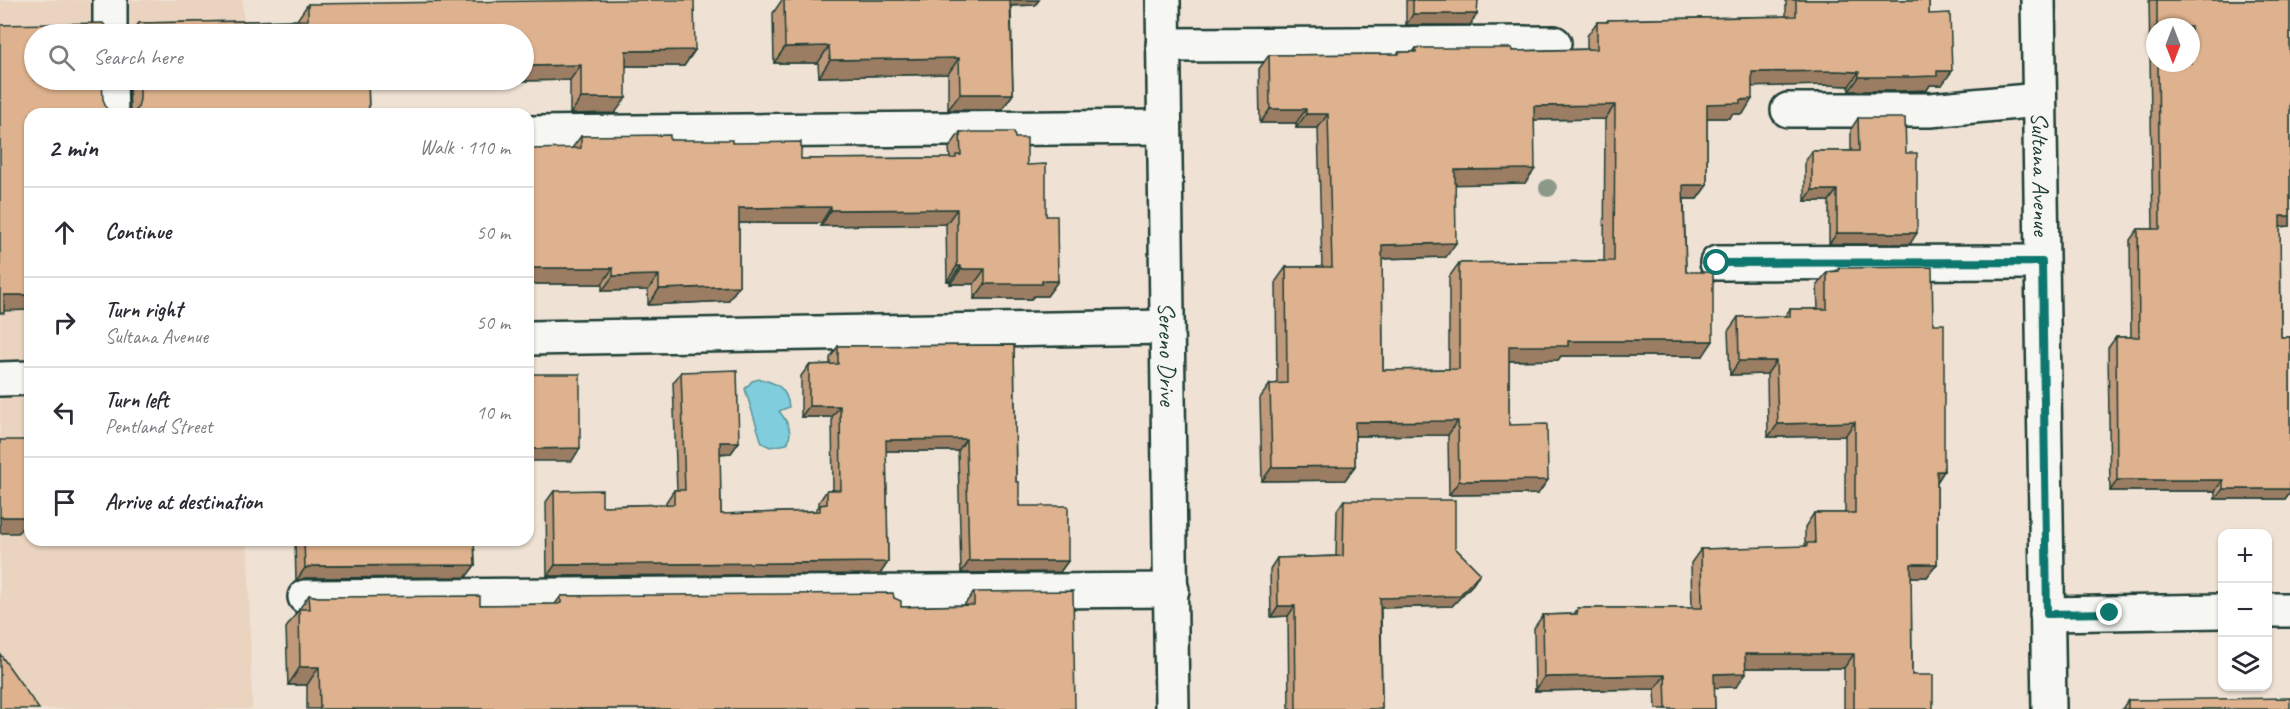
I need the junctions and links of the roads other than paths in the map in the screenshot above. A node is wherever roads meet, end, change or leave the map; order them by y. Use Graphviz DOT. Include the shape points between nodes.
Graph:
graph roads {
  1 [pos="110,0"];
  2 [pos="1163,0"];
  3 [pos="2038,0"];
  4 [pos="110,24"];
  5 [pos="1554,43"];
  6 [pos="1163,45"];
  7 [pos="110,90"];
  8 [pos="2039,100"];
  9 [pos="111,108"];
  10 [pos="1788,110"];
  11 [pos="1164,127"];
  12 [pos="534,134"];
  13 [pos="2042,262"];
  14 [pos="1717,263"];
  15 [pos="1166,327"];
  16 [pos="534,338"];
  17 [pos="24,378"];
  18 [pos="0,379"];
  19 [pos="1172,590"];
  20 [pos="305,597"];
  21 [pos="2272,610"];
  22 [pos="2290,610"];
  23 [pos="2218,611"];
  24 [pos="2047,614"];
  25 [pos="1172,709"];
  26 [pos="2049,709"];
  1 -- 4 [label="street"];
  2 -- 6 [label="street, Sereno Drive"];
  3 -- 8 [label="street, Sultana Avenue"];
  5 -- 6 [label="street"];
  6 -- 11 [label="street, Sereno Drive"];
  7 -- 9 [label="street"];
  8 -- 10 [label="street" via="1930,110"];
  8 -- 13 [label="street, Sultana Avenue"];
  11 -- 12 [label="street"];
  11 -- 15 [label="street, Sereno Drive"];
  13 -- 14 [label="street"];
  13 -- 24 [label="street, Sultana Avenue"];
  15 -- 16 [label="street"];
  15 -- 19 [label="street, Sereno Drive"];
  17 -- 18 [label="street"];
  19 -- 20 [label="street"];
  19 -- 25 [label="street, Sereno Drive"];
  21 -- 22 [label="street"];
  23 -- 24 [label="street"];
  24 -- 26 [label="street, Sultana Avenue"];
}
